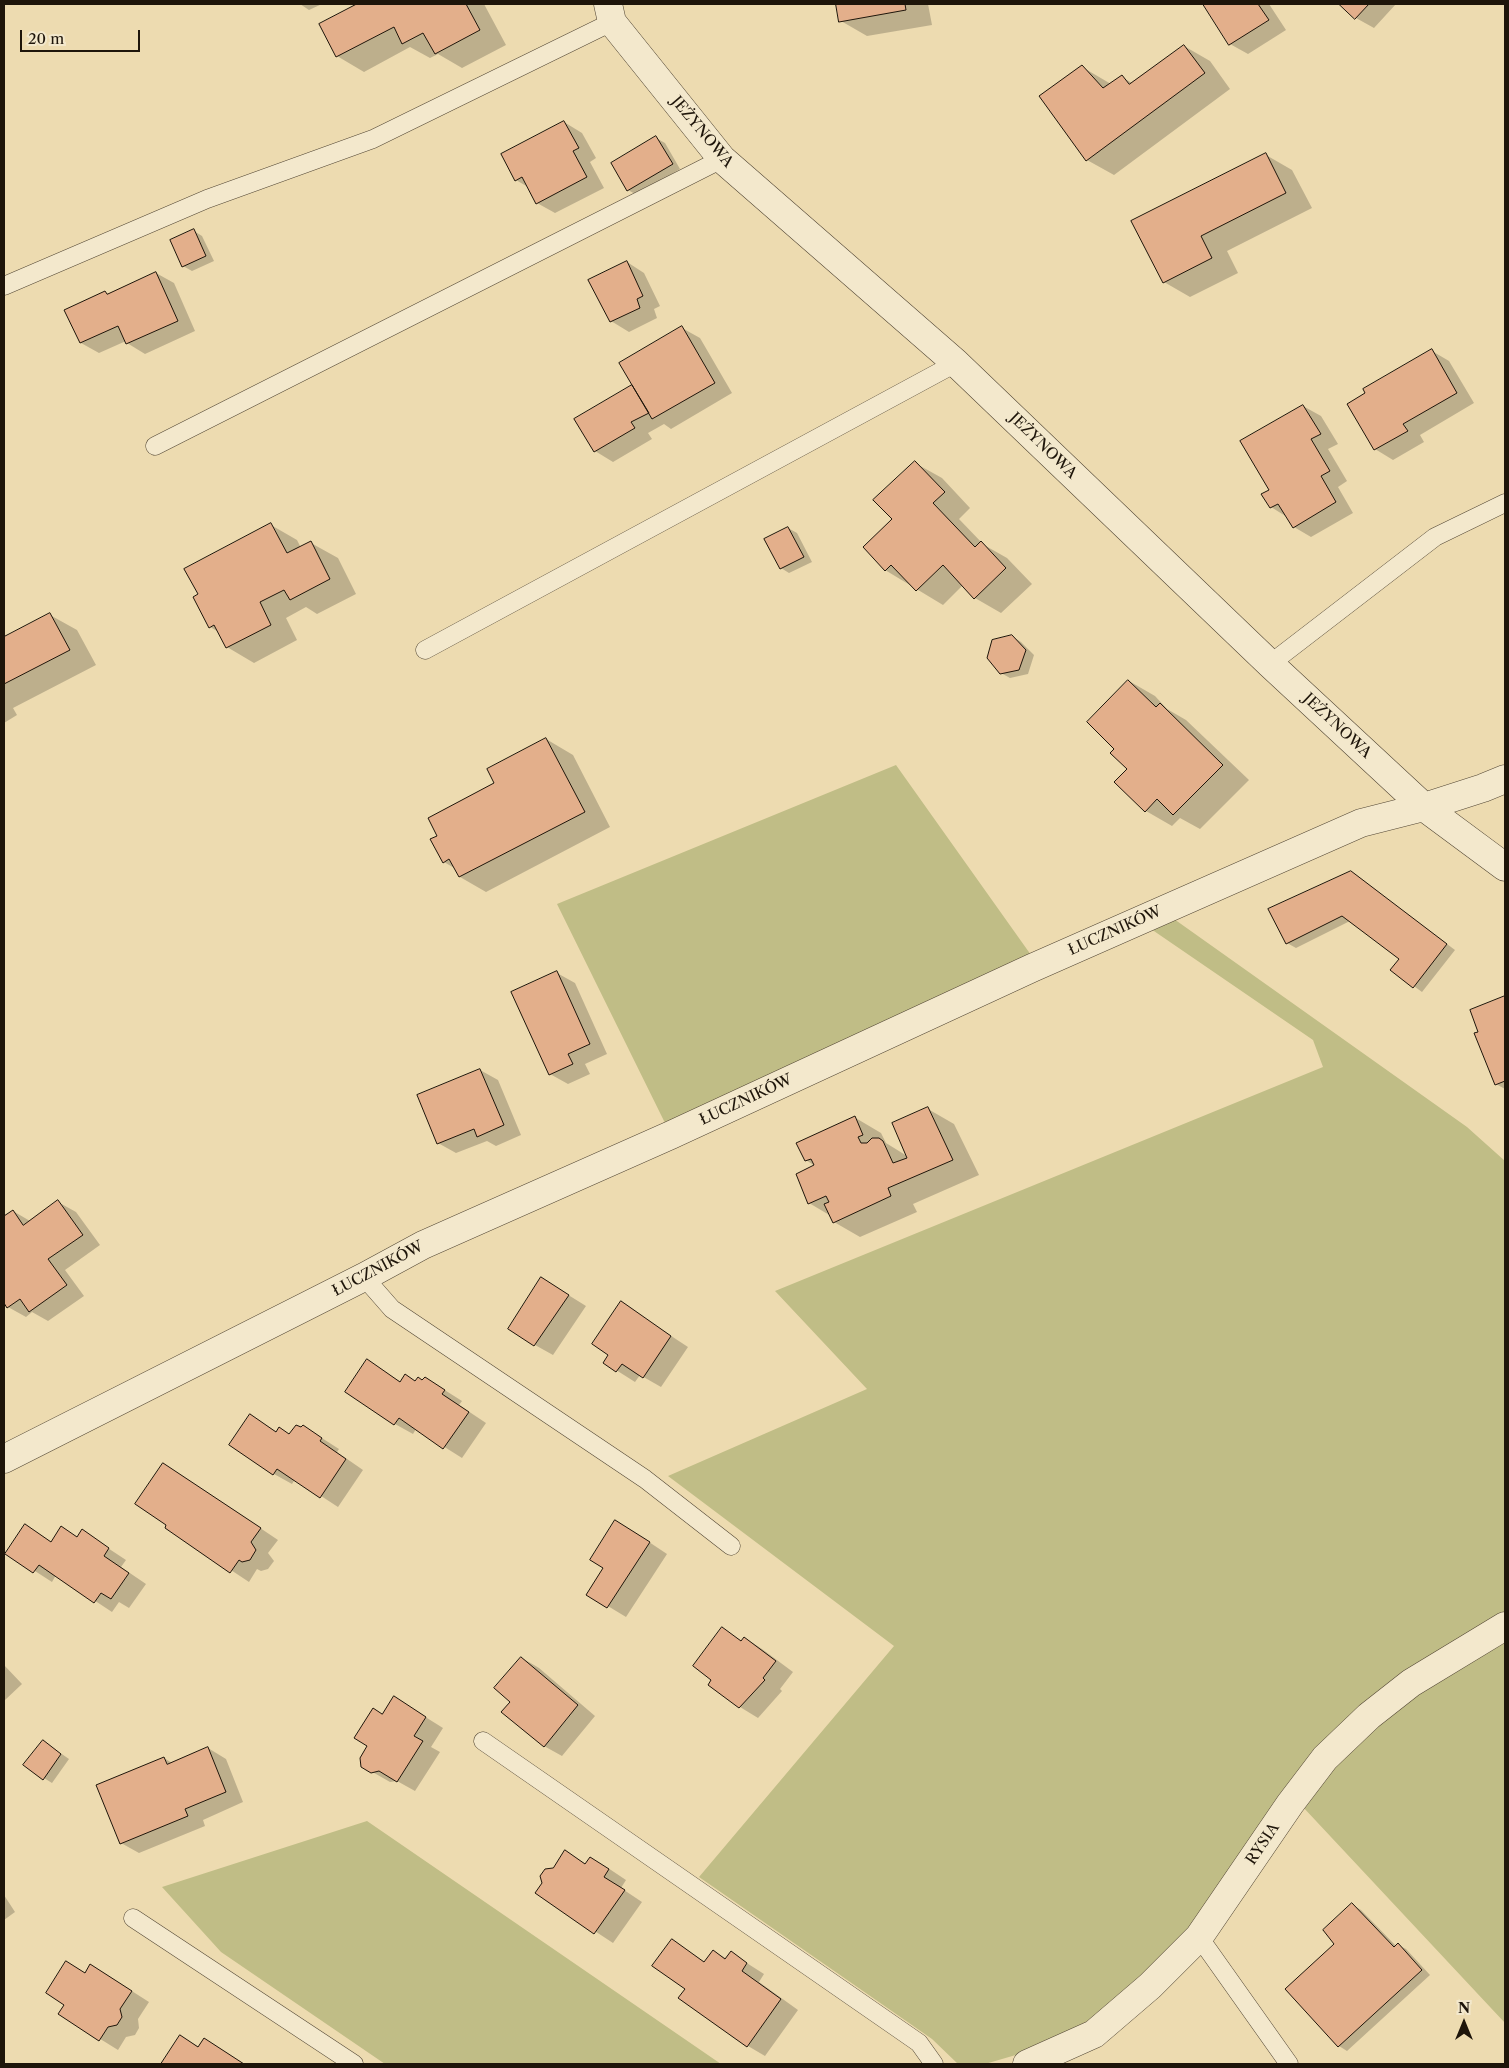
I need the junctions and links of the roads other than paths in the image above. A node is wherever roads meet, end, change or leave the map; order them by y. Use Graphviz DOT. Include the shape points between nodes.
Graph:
graph roads {
  1 [pos="610,13"];
  2 [pos="722,159"];
  3 [pos="4,286"];
  4 [pos="956,363"];
  5 [pos="155,446"];
  6 [pos="1505,503"];
  7 [pos="424,650"];
  8 [pos="1270,664"];
  9 [pos="1505,778"];
  10 [pos="1424,807"];
  11 [pos="1505,867"];
  12 [pos="364,1277"];
  13 [pos="4,1459"];
  14 [pos="731,1546"];
  15 [pos="1505,1626"];
  16 [pos="483,1741"];
  17 [pos="133,1918"];
  18 [pos="1199,1937"];
  19 [pos="354,2064"];
  20 [pos="934,2064"];
  21 [pos="1026,2064"];
  22 [pos="1289,2064"];
  1 -- 2 [label="street, JEŻYNOWA"];
  1 -- 3 [label="lane" via="372,139 207,199"];
  2 -- 4 [label="street, JEŻYNOWA"];
  2 -- 5 [label="lane"];
  4 -- 7 [label="lane"];
  4 -- 8 [label="street, JEŻYNOWA"];
  6 -- 8 [label="lane" via="1436,537"];
  8 -- 10 [label="street, JEŻYNOWA"];
  9 -- 10 [label="street, ŁUCZNIKÓW"];
  10 -- 11 [label="street, JEŻYNOWA"];
  10 -- 12 [label="street, ŁUCZNIKÓW" via="1361,823 1041,964 671,1135 423,1245"];
  12 -- 13 [label="street, ŁUCZNIKÓW"];
  12 -- 14 [label="lane" via="392,1309 645,1479"];
  15 -- 18 [label="street, RYSIA" via="1411,1682 1325,1758"];
  16 -- 20 [label="lane" via="920,2043"];
  17 -- 19 [label="lane"];
  18 -- 21 [label="street, RYSIA" via="1150,1986 1094,2034"];
  18 -- 22 [label="lane"];
}
